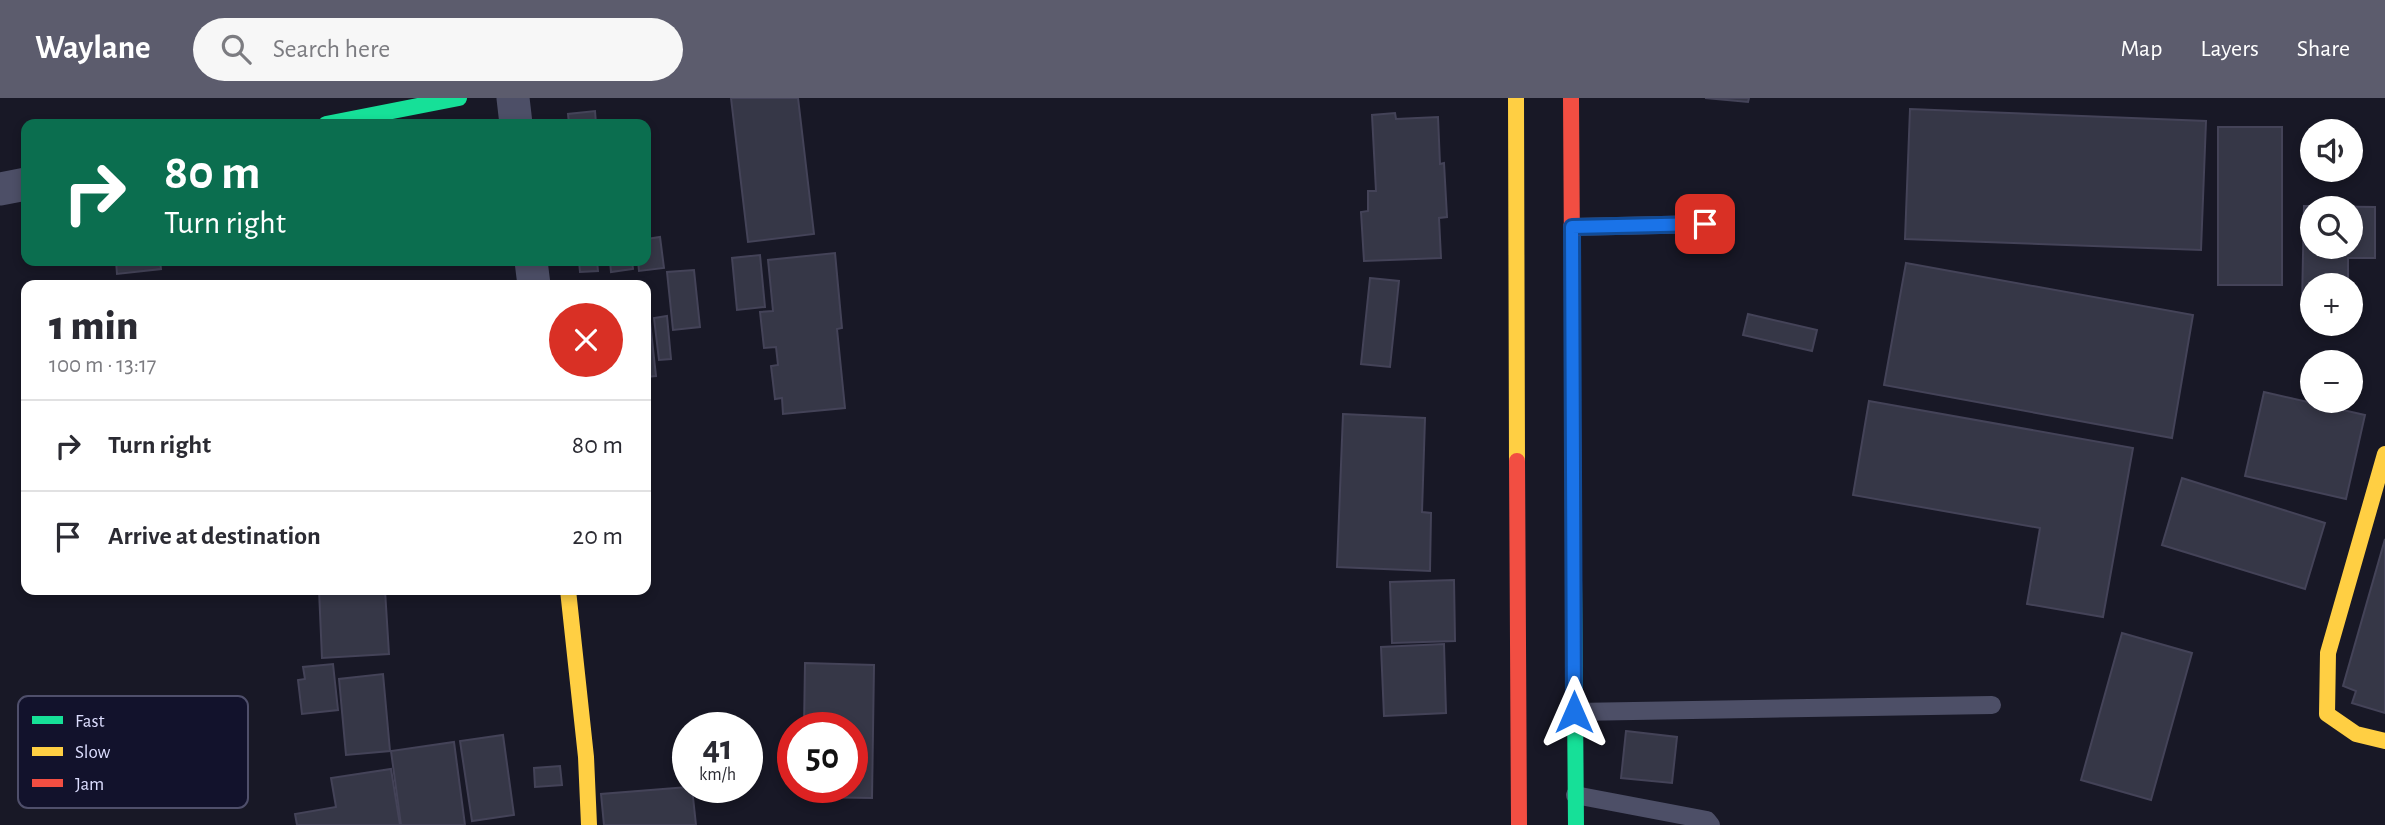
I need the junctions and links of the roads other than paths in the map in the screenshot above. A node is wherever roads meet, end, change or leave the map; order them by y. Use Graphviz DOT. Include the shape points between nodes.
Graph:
graph roads {
  1 [pos="459,98"];
  2 [pos="513,98"];
  3 [pos="1516,98"];
  4 [pos="1571,98"];
  5 [pos="352,119"];
  6 [pos="515,119"];
  7 [pos="21,185"];
  8 [pos="0,189"];
  9 [pos="1705,224"];
  10 [pos="1572,227"];
  11 [pos="2385,454"];
  12 [pos="569,595"];
  13 [pos="1992,705"];
  14 [pos="1574,712"];
  15 [pos="2385,741"];
  16 [pos="1575,795"];
  17 [pos="589,825"];
  18 [pos="1519,825"];
  19 [pos="1576,825"];
  20 [pos="1711,825"];
  1 -- 5 [label="main road"];
  2 -- 6 [label="street"];
  3 -- 18 [label="main road"];
  4 -- 10 [label="main road"];
  7 -- 8 [label="street"];
  9 -- 10 [label="lane"];
  10 -- 14 [label="main road"];
  11 -- 15 [label="main road" via="2328,653 2327,714 2356,734"];
  12 -- 17 [label="main road"];
  13 -- 14 [label="lane"];
  14 -- 16 [label="main road"];
  16 -- 19 [label="main road"];
  16 -- 20 [label="lane" via="1707,820"];
}
